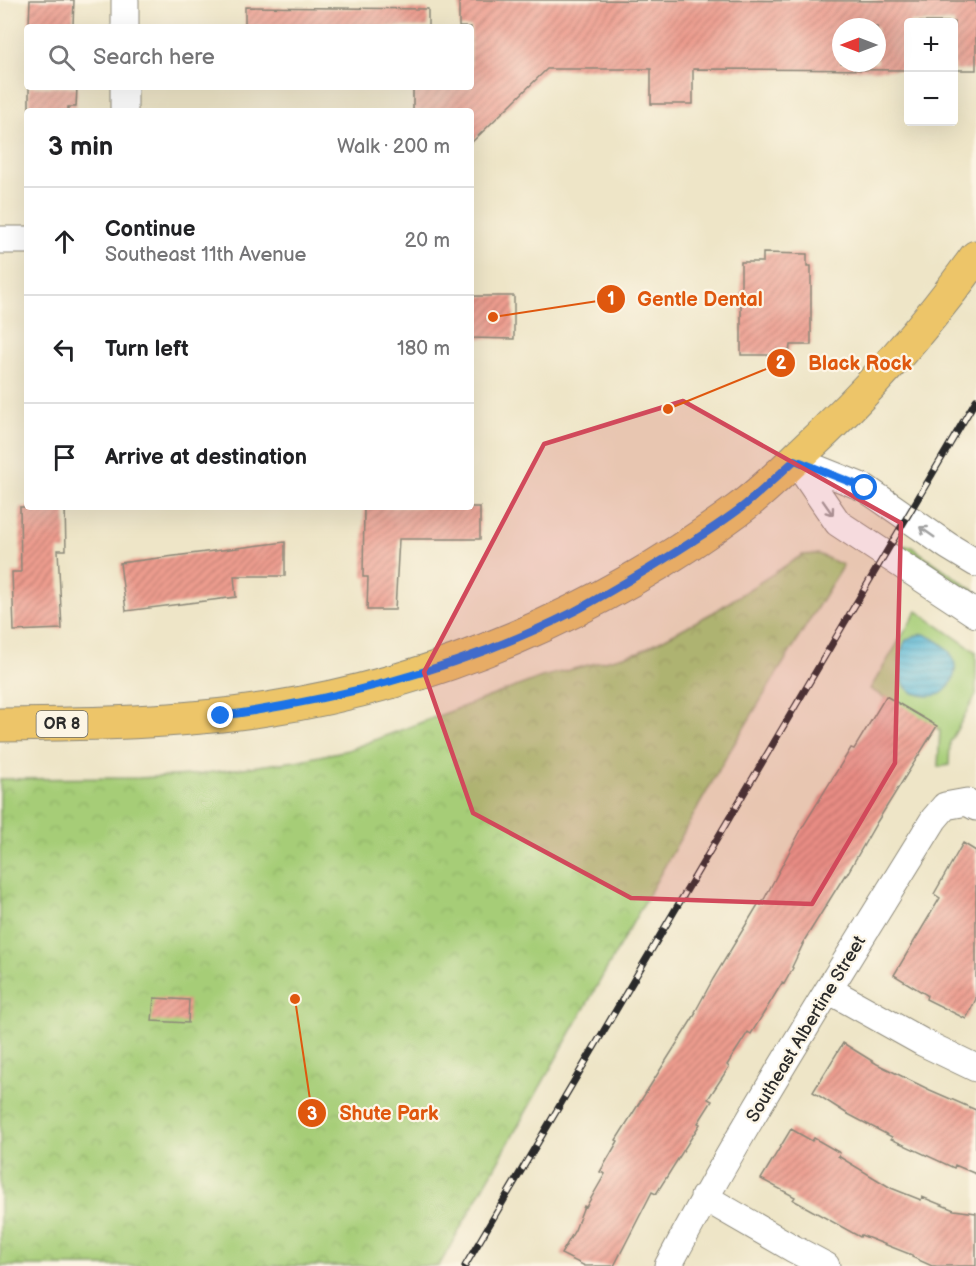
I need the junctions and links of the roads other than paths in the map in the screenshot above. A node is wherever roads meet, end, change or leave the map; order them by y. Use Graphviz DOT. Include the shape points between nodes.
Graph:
graph roads {
  1 [pos="125,0"];
  2 [pos="125,24"];
  3 [pos="124,90"];
  4 [pos="123,108"];
  5 [pos="0,240"];
  6 [pos="24,240"];
  7 [pos="976,257"];
  8 [pos="795,460"];
  9 [pos="976,563"];
  10 [pos="976,614"];
  11 [pos="0,725"];
  12 [pos="966,805"];
  13 [pos="829,990"];
  14 [pos="976,1068"];
  15 [pos="704,1197"];
  16 [pos="668,1266"];
  17 [pos="826,1266"];
  1 -- 2 [label="street"];
  3 -- 4 [label="street"];
  5 -- 6 [label="street"];
  7 -- 8 [label="main road, OR 8" via="864,394"];
  9 -- 8 [label="street, one-way" via="865,488"];
  8 -- 10 [label="street, one-way" via="838,523"];
  8 -- 11 [label="main road, OR 8" via="738,510 680,550 570,613 479,653 394,681 314,701 221,716 123,723"];
  12 -- 13 [label="street, Southeast Albertine Street" via="945,806 934,819"];
  13 -- 14 [label="street"];
  13 -- 15 [label="street, Southeast Albertine Street"];
  15 -- 16 [label="street, Southeast Albertine Street"];
  15 -- 17 [label="street"];
}
